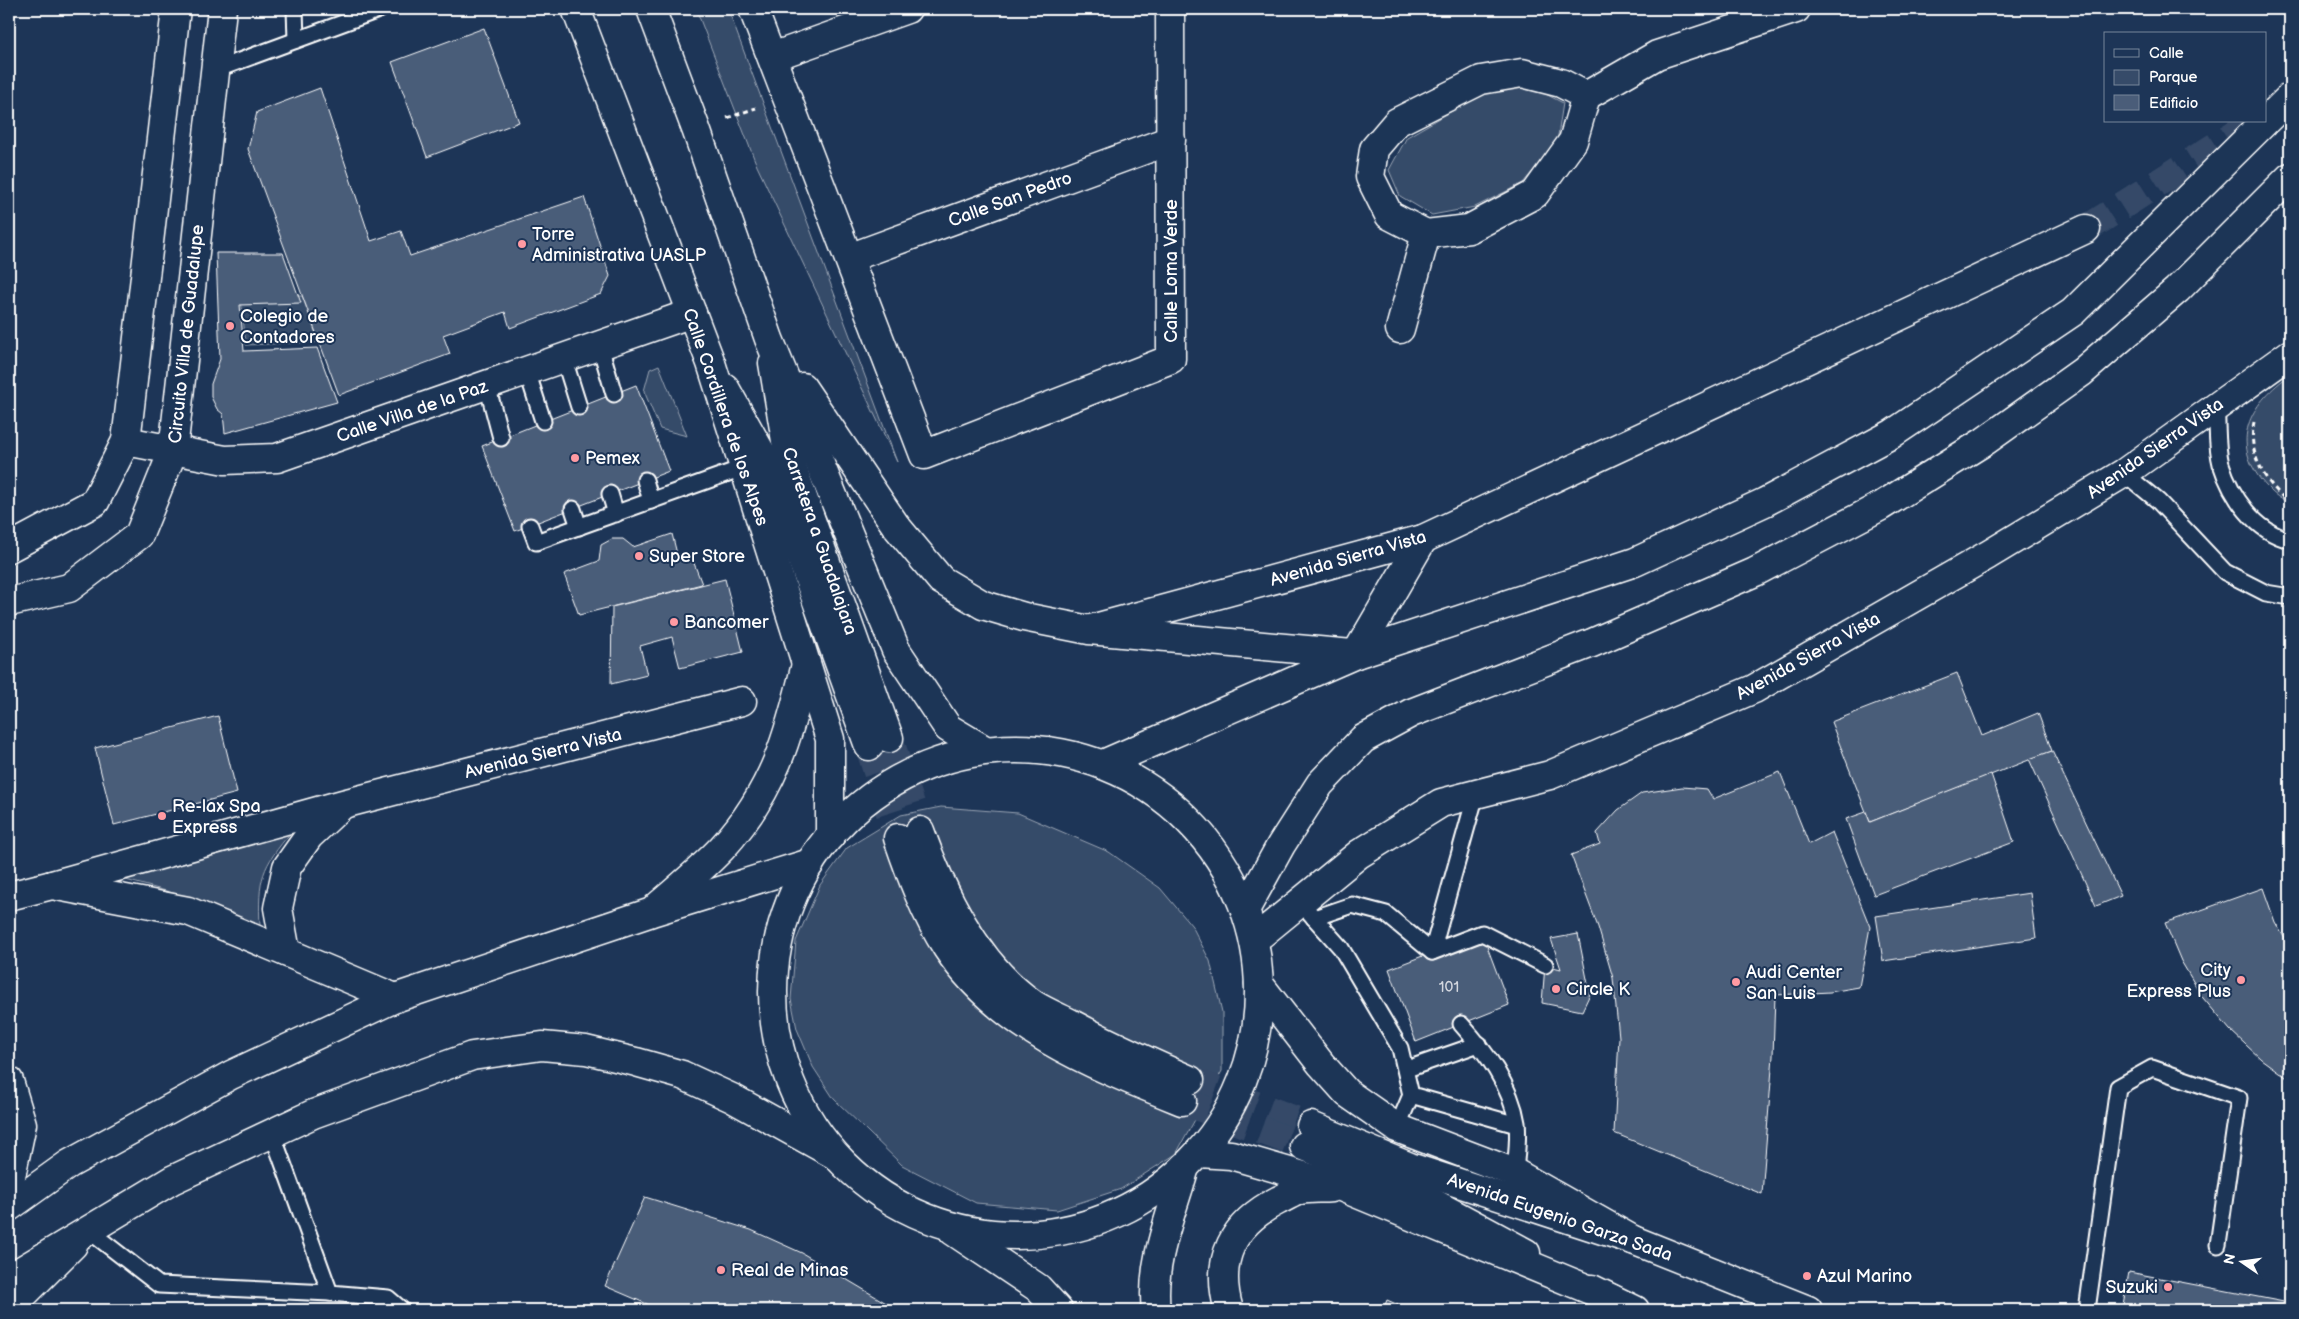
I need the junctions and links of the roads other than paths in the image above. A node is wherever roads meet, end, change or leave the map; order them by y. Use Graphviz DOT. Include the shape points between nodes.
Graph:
graph roads {
  1 [pos="176,9"];
  2 [pos="222,9"];
  3 [pos="295,9"];
  4 [pos="382,9"];
  5 [pos="576,9"];
  6 [pos="651,9"];
  7 [pos="753,9"];
  8 [pos="907,9"];
  9 [pos="1170,9"];
  10 [pos="1796,9"];
  11 [pos="296,40"];
  12 [pos="772,57"];
  13 [pos="215,70"];
  14 [pos="1586,96"];
  15 [pos="2290,97"];
  16 [pos="2266,121"];
  17 [pos="2265,122"];
  18 [pos="1171,140"];
  19 [pos="2286,185"];
  20 [pos="2086,230"];
  21 [pos="1426,234"];
  22 [pos="848,258"];
  23 [pos="692,313"];
  24 [pos="1400,329"];
  25 [pos="769,339"];
  26 [pos="600,346"];
  27 [pos="2290,354"];
  28 [pos="564,359"];
  29 [pos="711,363"];
  30 [pos="527,371"];
  31 [pos="487,385"];
  32 [pos="614,394"];
  33 [pos="2216,406"];
  34 [pos="579,407"];
  35 [pos="543,421"];
  36 [pos="501,438"];
  37 [pos="126,441"];
  38 [pos="173,451"];
  39 [pos="744,467"];
  40 [pos="2124,473"];
  41 [pos="645,480"];
  42 [pos="610,494"];
  43 [pos="652,500"];
  44 [pos="573,509"];
  45 [pos="616,514"];
  46 [pos="530,526"];
  47 [pos="579,526"];
  48 [pos="1423,539"];
  49 [pos="2290,540"];
  50 [pos="9,548"];
  51 [pos="2290,597"];
  52 [pos="9,602"];
  53 [pos="1089,630"];
  54 [pos="1356,654"];
  55 [pos="806,664"];
  56 [pos="742,701"];
  57 [pos="985,750"];
  58 [pos="1104,764"];
  59 [pos="1476,794"];
  60 [pos="343,804"];
  61 [pos="909,835"];
  62 [pos="830,836"];
  63 [pos="810,863"];
  64 [pos="52,885"];
  65 [pos="9,896"];
  66 [pos="1245,910"];
  67 [pos="1307,910"];
  68 [pos="652,912"];
  69 [pos="1254,940"];
  70 [pos="286,952"];
  71 [pos="1432,952"];
  72 [pos="1545,965"];
  73 [pos="1259,984"];
  74 [pos="395,998"];
  75 [pos="1461,1024"];
  76 [pos="1479,1044"];
  77 [pos="1407,1069"];
  78 [pos="9,1081"];
  79 [pos="1186,1090"];
  80 [pos="1411,1095"];
  81 [pos="1517,1124"];
  82 [pos="1397,1128"];
  83 [pos="272,1133"];
  84 [pos="835,1155"];
  85 [pos="1192,1160"];
  86 [pos="1515,1173"];
  87 [pos="9,1186"];
  88 [pos="1341,1187"];
  89 [pos="9,1207"];
  90 [pos="946,1226"];
  91 [pos="88,1230"];
  92 [pos="1633,1240"];
  93 [pos="2218,1245"];
  94 [pos="9,1278"];
  95 [pos="330,1293"];
  96 [pos="1623,1305"];
  97 [pos="9,1309"];
  98 [pos="402,1310"];
  99 [pos="1058,1310"];
  100 [pos="1156,1310"];
  101 [pos="1229,1310"];
  102 [pos="1808,1310"];
  103 [pos="2087,1310"];
  1 -- 37 [label="main road"];
  2 -- 13 [label="main road, Circuito Villa de Guadalupe"];
  3 -- 11 [label="lane"];
  4 -- 11 [label="lane"];
  5 -- 23 [label="main road, Calle Cordillera de los Alpes"];
  6 -- 25 [label="main road"];
  7 -- 12 [label="main road"];
  8 -- 12 [label="main road"];
  9 -- 18 [label="main road, Calle Loma Verde"];
  10 -- 14 [label="main road" via="1657,55"];
  11 -- 13 [label="lane"];
  12 -- 22 [label="main road"];
  13 -- 38 [label="main road, Circuito Villa de Guadalupe"];
  14 -- 21 [label="main road" via="1573,141 1535,194 1469,229"];
  14 -- 21 [label="main road" via="1561,83 1522,73 1481,80 1397,122 1374,149 1370,176 1389,216"];
  15 -- 16 [label="main road"];
  17 -- 54 [label="main road" via="2073,312 1892,434 1765,502 1635,562"];
  18 -- 22 [label="main road, Calle San Pedro"];
  18 -- 22 [label="main road, Calle Loma Verde" via="1171,359 924,455"];
  19 -- 66 [label="main road" via="2177,290 2082,372 1985,441 1881,506 1754,572 1592,643 1411,713 1364,739 1320,784"];
  20 -- 48 [label="main road, Avenida Sierra Vista"];
  21 -- 24 [label="main road"];
  23 -- 26 [label="main road, Calle Villa de la Paz"];
  23 -- 29 [label="main road, Calle Cordillera de los Alpes"];
  25 -- 29 [label="main road, Carretera a Guadalajara" via="789,459 879,742 768,465"];
  25 -- 53 [label="main road" via="896,526 941,580 983,605"];
  25 -- 57 [label="main road" via="896,650 948,728"];
  26 -- 28 [label="main road, Calle Villa de la Paz"];
  26 -- 32 [label="lane"];
  27 -- 33 [label="main road, Avenida Sierra Vista"];
  28 -- 30 [label="main road, Calle Villa de la Paz"];
  28 -- 34 [label="lane"];
  29 -- 39 [label="main road, Calle Cordillera de los Alpes"];
  30 -- 31 [label="main road, Calle Villa de la Paz"];
  30 -- 35 [label="lane"];
  31 -- 36 [label="lane"];
  31 -- 38 [label="main road, Calle Villa de la Paz" via="277,458 225,460"];
  33 -- 40 [label="main road, Avenida Sierra Vista"];
  33 -- 49 [label="lane" via="2221,463 2235,497 2256,522"];
  37 -- 38 [label="main road, Calle Villa de la Paz"];
  37 -- 50 [label="main road" via="96,502"];
  38 -- 52 [label="main road, Circuito Villa de Guadalupe" via="139,535 69,588"];
  39 -- 43 [label="lane"];
  39 -- 55 [label="main road, Calle Cordillera de los Alpes"];
  40 -- 51 [label="lane" via="2158,501 2225,572 2266,593"];
  40 -- 59 [label="main road, Avenida Sierra Vista" via="1988,556 1754,689 1550,775"];
  41 -- 43 [label="lane"];
  42 -- 45 [label="lane"];
  43 -- 45 [label="lane"];
  44 -- 47 [label="lane"];
  45 -- 47 [label="lane"];
  46 -- 47 [label="lane" via="536,542"];
  48 -- 53 [label="main road, Avenida Sierra Vista"];
  48 -- 54 [label="main road"];
  53 -- 54 [label="main road"];
  54 -- 58 [label="main road"];
  55 -- 62 [label="main road, Calle Cordillera de los Alpes" via="830,739"];
  55 -- 68 [label="main road" via="791,728 774,772 754,809 722,848"];
  56 -- 60 [label="main road, Avenida Sierra Vista"];
  57 -- 58 [label="main road" via="1045,749"];
  57 -- 62 [label="main road" via="927,765 874,795"];
  58 -- 66 [label="main road" via="1150,788 1190,822 1223,862"];
  59 -- 67 [label="main road, Avenida Sierra Vista" via="1441,803 1359,854"];
  59 -- 71 [label="lane"];
  60 -- 64 [label="main road, Avenida Sierra Vista"];
  60 -- 70 [label="main road, Avenida Sierra Vista" via="309,836 287,867 278,908"];
  61 -- 79 [label="main road" via="970,936 1004,977 1033,1004"];
  62 -- 63 [label="main road"];
  63 -- 68 [label="main road"];
  63 -- 84 [label="main road" via="788,911 779,944 775,961 774,1014 784,1065 801,1105"];
  64 -- 65 [label="main road, Avenida Sierra Vista"];
  64 -- 70 [label="main road" via="188,910"];
  66 -- 69 [label="main road"];
  67 -- 69 [label="main road, Avenida Sierra Vista"];
  67 -- 71 [label="lane" via="1352,905 1386,914"];
  67 -- 77 [label="lane" via="1341,948 1400,1048"];
  68 -- 74 [label="main road"];
  69 -- 73 [label="main road"];
  70 -- 74 [label="main road"];
  71 -- 72 [label="lane" via="1482,933"];
  73 -- 82 [label="main road" via="1347,1093"];
  73 -- 85 [label="main road" via="1254,1045 1233,1102"];
  74 -- 89 [label="main road" via="231,1075 69,1164"];
  75 -- 76 [label="lane"];
  76 -- 77 [label="lane"];
  76 -- 81 [label="lane" via="1509,1093"];
  77 -- 80 [label="lane"];
  78 -- 87 [label="main road" via="22,1124"];
  80 -- 81 [label="lane"];
  80 -- 82 [label="lane"];
  81 -- 86 [label="lane"];
  82 -- 86 [label="main road"];
  83 -- 84 [label="main road" via="313,1114 472,1056 542,1046 586,1050 682,1075 732,1098"];
  83 -- 91 [label="main road" via="172,1180"];
  83 -- 95 [label="lane"];
  84 -- 90 [label="main road" via="874,1190 904,1209"];
  85 -- 88 [label="main road" via="1247,1159"];
  85 -- 90 [label="main road" via="1134,1206 1073,1230 1009,1236"];
  85 -- 100 [label="main road" via="1160,1255 1153,1288"];
  86 -- 92 [label="main road"];
  88 -- 96 [label="main road"];
  88 -- 101 [label="main road" via="1299,1190 1261,1209 1235,1234 1225,1264"];
  90 -- 99 [label="main road" via="1038,1288"];
  91 -- 94 [label="main road"];
  91 -- 95 [label="lane" via="159,1285"];
  91 -- 97 [label="main road"];
  92 -- 96 [label="main road, Avenida Eugenio Garza Sada" via="1307,1136"];
  92 -- 102 [label="main road, Avenida Eugenio Garza Sada"];
  93 -- 103 [label="lane" via="2239,1098 2152,1068 2118,1087"];
  95 -- 98 [label="lane" via="388,1298"];
}
